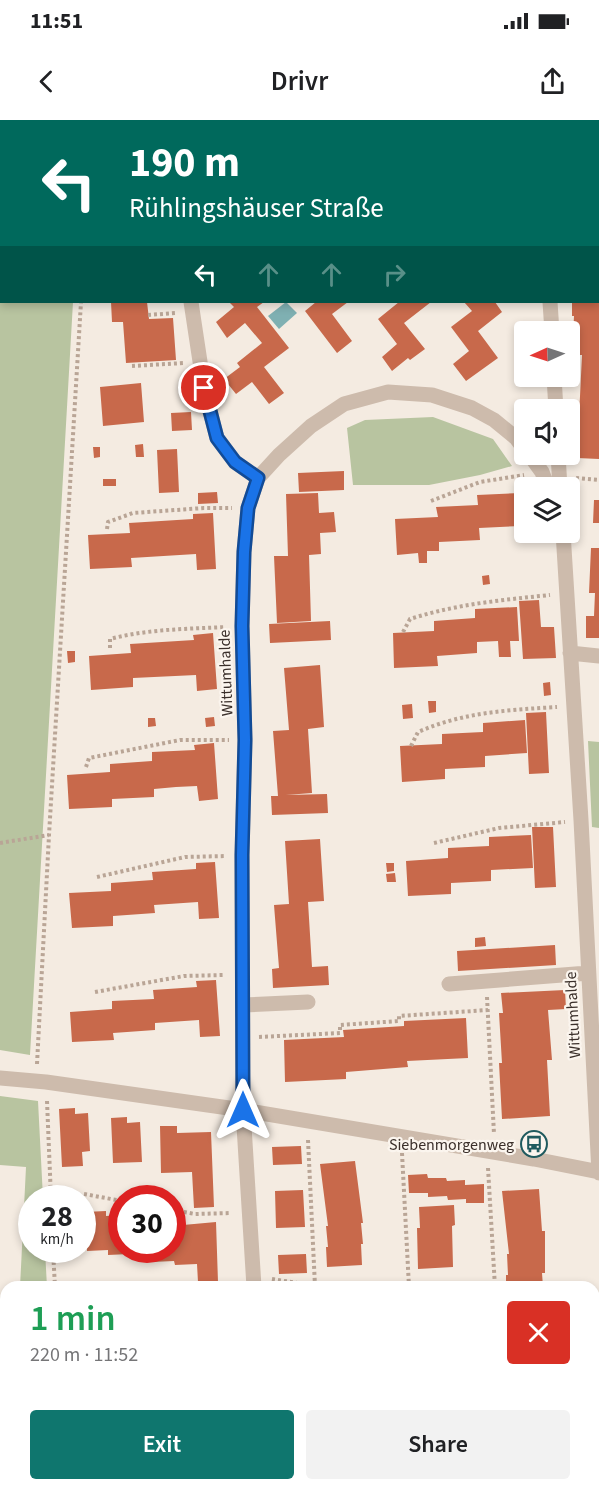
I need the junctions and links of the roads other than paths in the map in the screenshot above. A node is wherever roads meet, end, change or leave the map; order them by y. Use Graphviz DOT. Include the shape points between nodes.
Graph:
graph roads {
  1 [pos="550,303"];
  2 [pos="191,307"];
  3 [pos="551,321"];
  4 [pos="514,436"];
  5 [pos="258,478"];
  6 [pos="563,543"];
  7 [pos="570,653"];
  8 [pos="599,656"];
  9 [pos="588,974"];
  10 [pos="449,984"];
  11 [pos="308,1002"];
  12 [pos="243,1005"];
  13 [pos="0,1078"];
  14 [pos="243,1110"];
  15 [pos="599,1172"];
  16 [pos="254,1281"];
  1 -- 3 [label="street"];
  2 -- 5 [label="street" via="217,438 235,462"];
  4 -- 5 [label="street, Wittumhalde" via="472,408 432,395 388,392 344,404 311,426"];
  5 -- 12 [label="street, Wittumhalde" via="248,508 244,552"];
  6 -- 7 [label="street, Wittumhalde"];
  7 -- 8 [label="street"];
  7 -- 9 [label="street, Wittumhalde"];
  9 -- 10 [label="street"];
  9 -- 15 [label="street, Wittumhalde"];
  11 -- 12 [label="street"];
  12 -- 14 [label="street, Wittumhalde"];
  13 -- 14 [label="street"];
  14 -- 15 [label="street"];
  14 -- 16 [label="street, Wittumhalde"];
}
